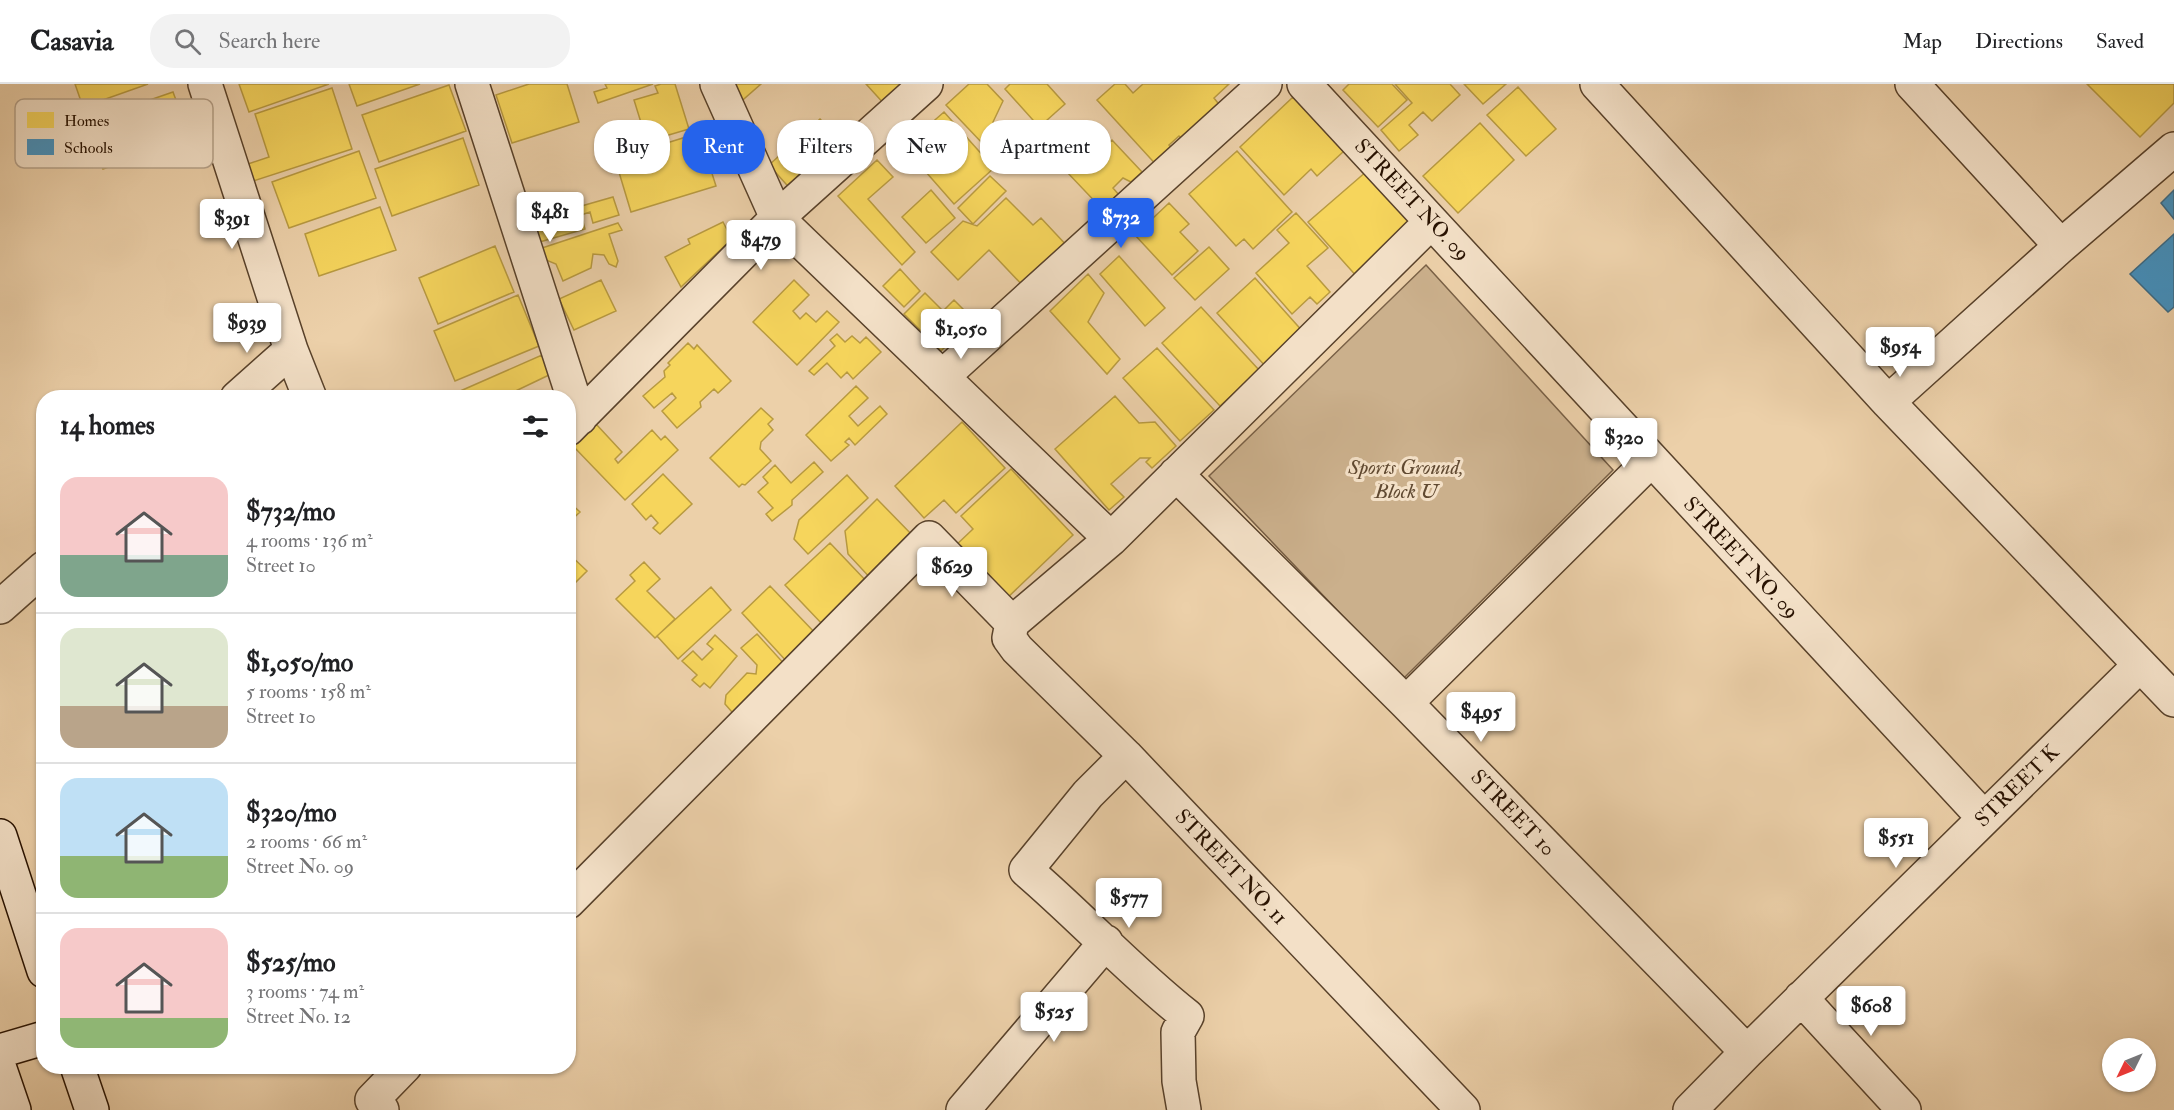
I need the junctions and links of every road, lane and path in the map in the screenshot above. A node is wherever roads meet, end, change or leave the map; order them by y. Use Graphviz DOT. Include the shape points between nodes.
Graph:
graph roads {
  1 [pos="205,84"];
  2 [pos="472,84"];
  3 [pos="717,84"];
  4 [pos="926,84"];
  5 [pos="1265,84"];
  6 [pos="1304,84"];
  7 [pos="1597,84"];
  8 [pos="1912,84"];
  9 [pos="210,99"];
  10 [pos="213,109"];
  11 [pos="2174,149"];
  12 [pos="777,218"];
  13 [pos="1431,222"];
  14 [pos="2061,246"];
  15 [pos="291,350"];
  16 [pos="942,377"];
  17 [pos="246,390"];
  18 [pos="307,390"];
  19 [pos="564,390"];
  20 [pos="1888,402"];
  21 [pos="576,422"];
  22 [pos="1650,460"];
  23 [pos="1176,474"];
  24 [pos="1111,539"];
  25 [pos="36,575"];
  26 [pos="0,607"];
  27 [pos="1012,623"];
  28 [pos="2140,665"];
  29 [pos="2174,700"];
  30 [pos="1406,703"];
  31 [pos="1126,756"];
  32 [pos="1984,818"];
  33 [pos="0,836"];
  34 [pos="576,894"];
  35 [pos="36,920"];
  36 [pos="1106,942"];
  37 [pos="1802,998"];
  38 [pos="36,1043"];
  39 [pos="1747,1052"];
  40 [pos="0,1068"];
  41 [pos="80,1074"];
  42 [pos="397,1074"];
  43 [pos="14,1110"];
  44 [pos="92,1110"];
  45 [pos="382,1110"];
  46 [pos="963,1110"];
  47 [pos="1184,1110"];
  48 [pos="1463,1110"];
  49 [pos="1690,1110"];
  50 [pos="1904,1110"];
  1 -- 9 [label="street"];
  2 -- 19 [label="street"];
  3 -- 12 [label="street"];
  4 -- 12 [label="street"];
  5 -- 16 [label="street"];
  6 -- 13 [label="street, STREET NO. 09"];
  7 -- 20 [label="street"];
  8 -- 14 [label="street"];
  10 -- 15 [label="street"];
  11 -- 14 [label="street"];
  12 -- 16 [label="street"];
  12 -- 21 [label="street"];
  13 -- 22 [label="street, STREET NO. 09"];
  13 -- 23 [label="street"];
  14 -- 20 [label="street"];
  15 -- 17 [label="street"];
  15 -- 18 [label="street"];
  16 -- 24 [label="street"];
  20 -- 28 [label="street"];
  22 -- 30 [label="street"];
  22 -- 32 [label="street, STREET NO. 09"];
  23 -- 24 [label="street"];
  23 -- 30 [label="street, STREET 10"];
  24 -- 27 [label="street"];
  25 -- 26 [label="street"];
  27 -- 31 [label="street, STREET NO. 11" via="1009,638 1017,649"];
  27 -- 34 [label="street" via="929,538"];
  28 -- 29 [label="street"];
  28 -- 32 [label="street, STREET K"];
  30 -- 39 [label="street, STREET 10"];
  31 -- 36 [label="street" via="1077,807 1026,870"];
  31 -- 48 [label="street, STREET NO. 11"];
  32 -- 37 [label="street, STREET K"];
  33 -- 35 [label="street"];
  36 -- 46 [label="street"];
  36 -- 47 [label="street" via="1187,1016 1178,1032"];
  37 -- 39 [label="street, STREET K"];
  37 -- 50 [label="street"];
  38 -- 40 [label="street"];
  39 -- 49 [label="street, STREET K"];
  40 -- 43 [label="street"];
  41 -- 44 [label="street"];
  42 -- 45 [label="street" via="372,1100"];
}
